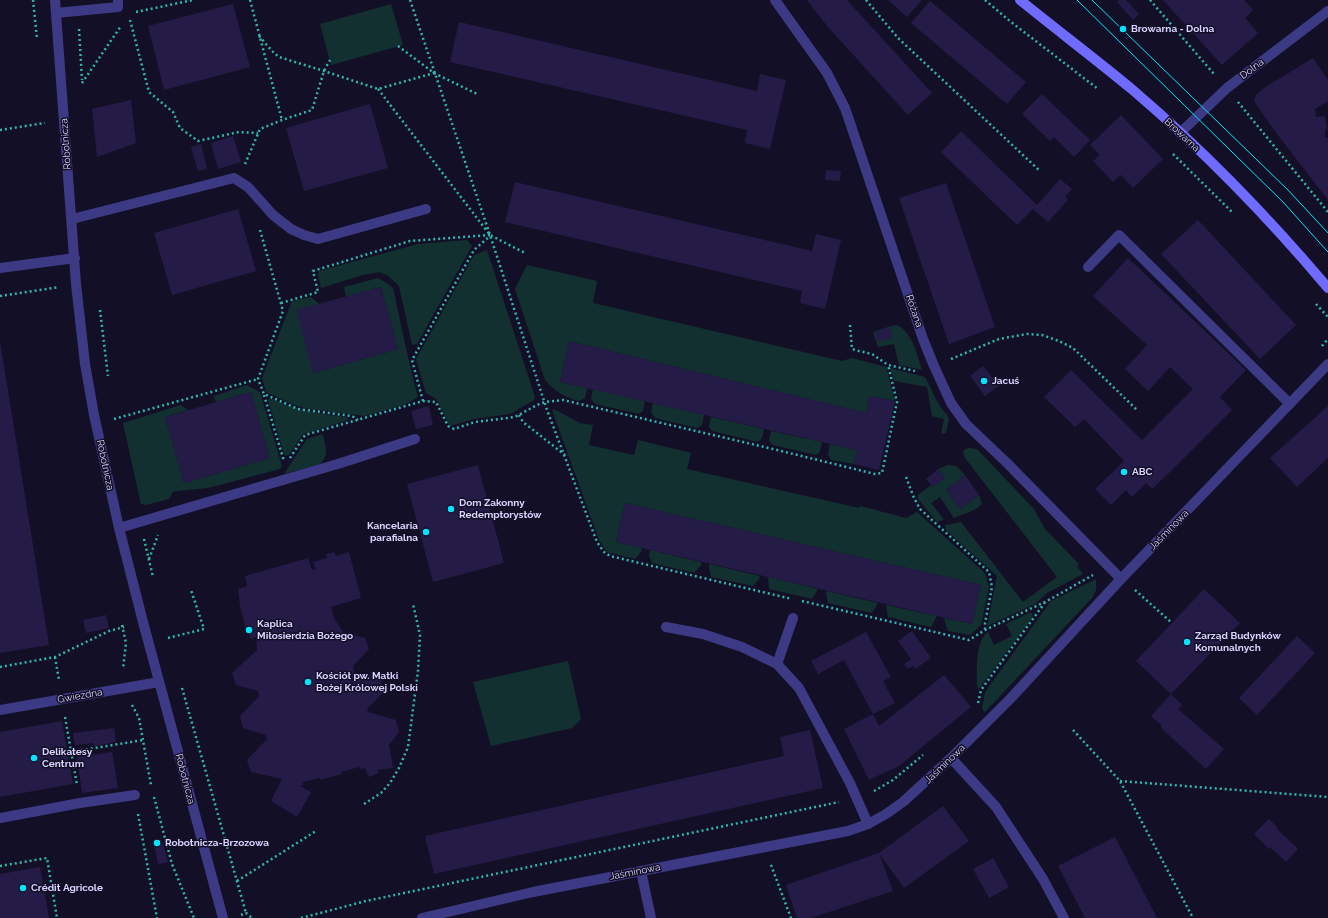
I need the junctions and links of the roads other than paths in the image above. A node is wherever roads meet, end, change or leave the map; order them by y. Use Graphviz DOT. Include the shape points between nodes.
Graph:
graph roads {
  1 [pos="55,0"];
  2 [pos="118,0"];
  3 [pos="775,0"];
  4 [pos="1020,0"];
  5 [pos="1328,11"];
  6 [pos="56,13"];
  7 [pos="1180,132"];
  8 [pos="426,209"];
  9 [pos="72,219"];
  10 [pos="75,258"];
  11 [pos="1088,267"];
  12 [pos="0,268"];
  13 [pos="1328,288"];
  14 [pos="1328,364"];
  15 [pos="1290,404"];
  16 [pos="415,439"];
  17 [pos="119,528"];
  18 [pos="1121,579"];
  19 [pos="793,618"];
  20 [pos="666,627"];
  21 [pos="777,664"];
  22 [pos="160,682"];
  23 [pos="0,710"];
  24 [pos="951,758"];
  25 [pos="135,795"];
  26 [pos="0,818"];
  27 [pos="868,824"];
  28 [pos="641,871"];
  29 [pos="223,918"];
  30 [pos="422,918"];
  31 [pos="651,918"];
  32 [pos="1064,918"];
  1 -- 6 [label="street, Robotnicza"];
  2 -- 6 [label="street" via="118,7"];
  3 -- 18 [label="street, Różana" via="827,73 845,108 923,339 951,403 966,424"];
  4 -- 7 [label="main road, Browarna" via="1134,91"];
  5 -- 7 [label="street, Dolna" via="1227,88"];
  6 -- 9 [label="street, Robotnicza"];
  7 -- 13 [label="main road, Browarna" via="1265,217"];
  8 -- 9 [label="street" via="318,239 291,229 273,215 248,186 234,178"];
  9 -- 10 [label="street, Robotnicza"];
  10 -- 12 [label="street"];
  10 -- 17 [label="street, Robotnicza" via="76,284 93,408"];
  11 -- 15 [label="street" via="1119,235"];
  14 -- 15 [label="street, Jaśminowa"];
  15 -- 18 [label="street, Jaśminowa"];
  16 -- 17 [label="street"];
  17 -- 22 [label="street, Robotnicza"];
  18 -- 24 [label="street, Jaśminowa" via="1011,698"];
  19 -- 21 [label="street"];
  20 -- 21 [label="street" via="703,634 742,647"];
  21 -- 27 [label="street" via="799,688"];
  22 -- 23 [label="street, Gwiezdna"];
  22 -- 29 [label="street, Robotnicza"];
  24 -- 27 [label="street, Jaśminowa" via="903,802"];
  24 -- 32 [label="street" via="996,807 1043,879"];
  25 -- 26 [label="street"];
  27 -- 28 [label="street, Jaśminowa" via="848,831"];
  28 -- 30 [label="street, Jaśminowa" via="533,892"];
  28 -- 31 [label="street"];
}
